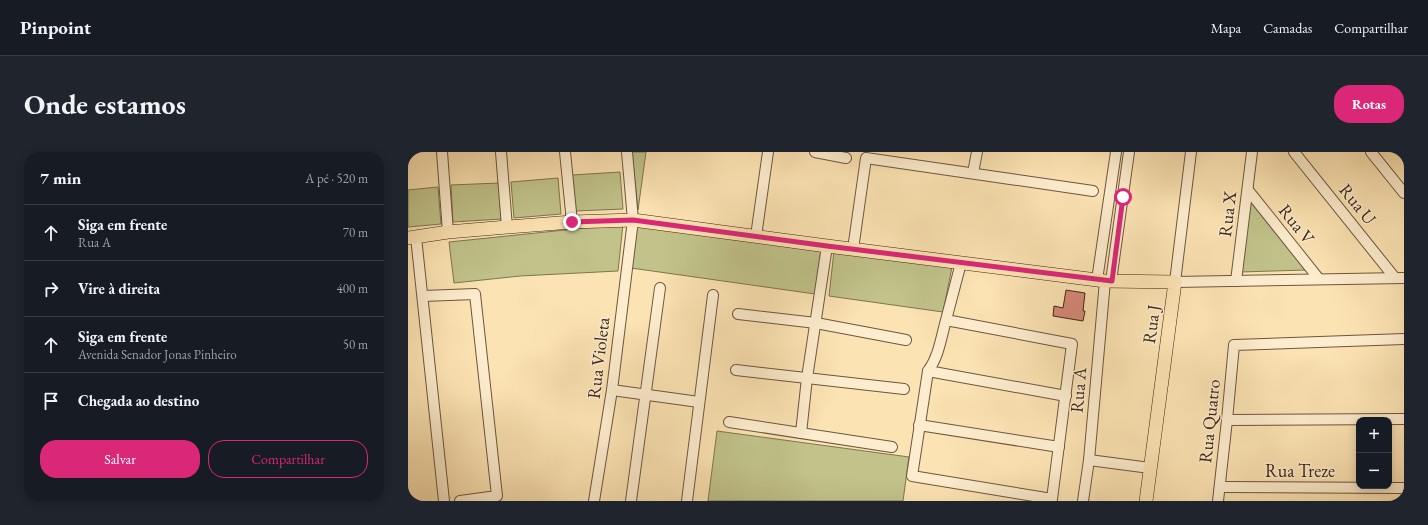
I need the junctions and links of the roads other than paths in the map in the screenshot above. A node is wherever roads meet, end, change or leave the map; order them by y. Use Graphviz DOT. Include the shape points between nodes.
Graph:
graph roads {
  1 [pos="442,152"];
  2 [pos="501,152"];
  3 [pos="565,152"];
  4 [pos="627,152"];
  5 [pos="768,152"];
  6 [pos="815,152"];
  7 [pos="977,152"];
  8 [pos="1116,152"];
  9 [pos="1129,152"];
  10 [pos="1191,152"];
  11 [pos="1252,152"];
  12 [pos="1294,152"];
  13 [pos="1371,152"];
  14 [pos="846,158"];
  15 [pos="973,173"];
  16 [pos="1248,190"];
  17 [pos="1093,191"];
  18 [pos="1404,193"];
  19 [pos="633,220"];
  20 [pos="572,222"];
  21 [pos="507,227"];
  22 [pos="448,232"];
  23 [pos="756,236"];
  24 [pos="412,238"];
  25 [pos="827,246"];
  26 [pos="853,249"];
  27 [pos="961,263"];
  28 [pos="1399,278"];
  29 [pos="1319,280"];
  30 [pos="1104,281"];
  31 [pos="1236,281"];
  32 [pos="1175,282"];
  33 [pos="660,288"];
  34 [pos="713,295"];
  35 [pos="423,296"];
  36 [pos="738,314"];
  37 [pos="946,320"];
  38 [pos="816,323"];
  39 [pos="1404,339"];
  40 [pos="906,340"];
  41 [pos="736,370"];
  42 [pos="928,371"];
  43 [pos="807,378"];
  44 [pos="904,389"];
  45 [pos="612,390"];
  46 [pos="645,395"];
  47 [pos="1066,396"];
  48 [pos="699,402"];
  49 [pos="1404,419"];
  50 [pos="1227,420"];
  51 [pos="728,422"];
  52 [pos="919,425"];
  53 [pos="801,433"];
  54 [pos="892,447"];
  55 [pos="1059,447"];
  56 [pos="1089,460"];
  57 [pos="1150,468"];
  58 [pos="1220,487"];
  59 [pos="1404,488"];
  60 [pos="444,501"];
  61 [pos="460,501"];
  62 [pos="594,501"];
  63 [pos="631,501"];
  64 [pos="687,501"];
  65 [pos="1083,501"];
  66 [pos="1146,501"];
  67 [pos="1218,501"];
  1 -- 22 [label="street"];
  2 -- 21 [label="street"];
  3 -- 20 [label="street"];
  4 -- 19 [label="street, Rua Violeta"];
  5 -- 23 [label="street"];
  6 -- 14 [label="street"];
  7 -- 15 [label="street"];
  8 -- 30 [label="street, Rua A"];
  9 -- 30 [label="street, Rua A"];
  10 -- 32 [label="street, Rua J"];
  11 -- 16 [label="street, Rua X"];
  12 -- 28 [label="street, Rua U"];
  13 -- 18 [label="street"];
  15 -- 17 [label="street"];
  15 -- 26 [label="street" via="866,158"];
  16 -- 29 [label="street, Rua V"];
  16 -- 31 [label="street, Rua X"];
  19 -- 20 [label="main road"];
  19 -- 23 [label="main road"];
  19 -- 45 [label="street, Rua Violeta"];
  20 -- 21 [label="main road"];
  21 -- 22 [label="main road"];
  22 -- 24 [label="main road"];
  23 -- 25 [label="main road"];
  24 -- 35 [label="street"];
  25 -- 26 [label="main road"];
  25 -- 38 [label="street"];
  26 -- 27 [label="main road"];
  27 -- 30 [label="main road"];
  27 -- 37 [label="street"];
  28 -- 29 [label="street"];
  29 -- 31 [label="street"];
  30 -- 32 [label="main road"];
  30 -- 56 [label="street, Rua A"];
  31 -- 32 [label="street"];
  32 -- 57 [label="main road, Rua J"];
  33 -- 46 [label="street"];
  34 -- 48 [label="street"];
  35 -- 60 [label="street"];
  35 -- 61 [label="street" via="475,294 497,496"];
  36 -- 38 [label="street"];
  37 -- 42 [label="street" via="938,352"];
  37 -- 47 [label="street" via="1072,344"];
  38 -- 40 [label="street"];
  38 -- 43 [label="street"];
  39 -- 50 [label="street, Rua Quatro" via="1234,345"];
  41 -- 43 [label="street"];
  42 -- 47 [label="street"];
  42 -- 52 [label="street"];
  43 -- 44 [label="street"];
  43 -- 53 [label="street"];
  45 -- 46 [label="street"];
  45 -- 62 [label="street, Rua Violeta"];
  46 -- 48 [label="street"];
  46 -- 63 [label="street"];
  47 -- 55 [label="street"];
  48 -- 64 [label="street"];
  49 -- 50 [label="street"];
  50 -- 58 [label="street, Rua Quatro"];
  51 -- 53 [label="street"];
  52 -- 55 [label="street"];
  52 -- 55 [label="street" via="912,476 1052,499"];
  53 -- 54 [label="street"];
  56 -- 57 [label="street"];
  56 -- 65 [label="street, Rua A"];
  57 -- 66 [label="main road, Rua J"];
  58 -- 59 [label="street, Rua Treze"];
  58 -- 67 [label="street, Rua Quatro"];
}
